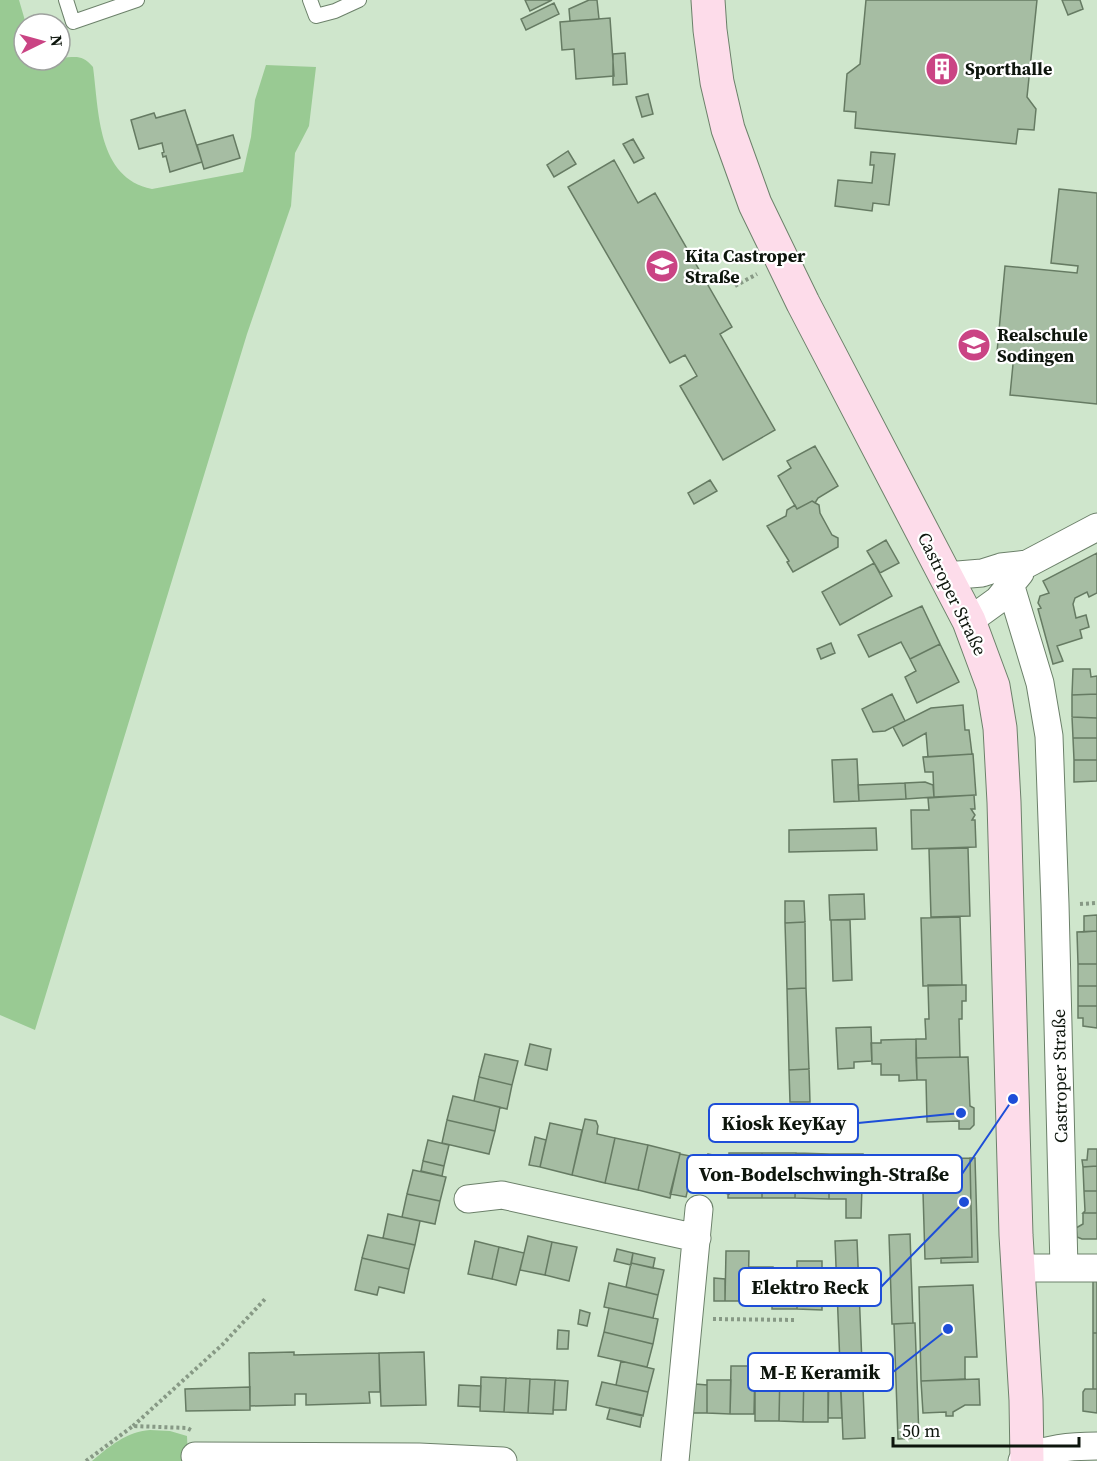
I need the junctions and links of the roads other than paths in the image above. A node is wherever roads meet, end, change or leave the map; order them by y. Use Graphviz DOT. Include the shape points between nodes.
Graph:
graph roads {
  1 [pos="66,0"];
  2 [pos="137,0"];
  3 [pos="310,0"];
  4 [pos="359,0"];
  5 [pos="708,0"];
  6 [pos="1097,527"];
  7 [pos="1013,573"];
  8 [pos="946,576"];
  9 [pos="969,621"];
  10 [pos="468,1199"];
  11 [pos="699,1209"];
  12 [pos="697,1238"];
  13 [pos="1018,1268"];
  14 [pos="1064,1268"];
  15 [pos="1097,1268"];
  16 [pos="1097,1446"];
  17 [pos="195,1456"];
  18 [pos="261,1459"];
  19 [pos="1025,1460"];
  20 [pos="502,1461"];
  21 [pos="675,1461"];
  1 -- 2 [label="lane" via="73,22"];
  3 -- 4 [label="lane" via="316,16"];
  5 -- 8 [label="main road, Castroper Straße" via="717,82 728,129 755,204 802,303"];
  6 -- 7 [label="street"];
  7 -- 8 [label="street"];
  7 -- 9 [label="street" via="998,600"];
  7 -- 14 [label="street, Castroper Straße" via="1049,736"];
  8 -- 9 [label="main road, Castroper Straße"];
  9 -- 13 [label="main road, Castroper Straße" via="993,686 1000,728"];
  10 -- 12 [label="street" via="502,1195"];
  11 -- 12 [label="street"];
  12 -- 21 [label="street"];
  13 -- 14 [label="street"];
  13 -- 19 [label="main road, Castroper Straße" via="1026,1400"];
  14 -- 15 [label="street"];
  16 -- 19 [label="street" via="1045,1451"];
  17 -- 18 [label="street"];
  18 -- 20 [label="street" via="419,1457"];
}
